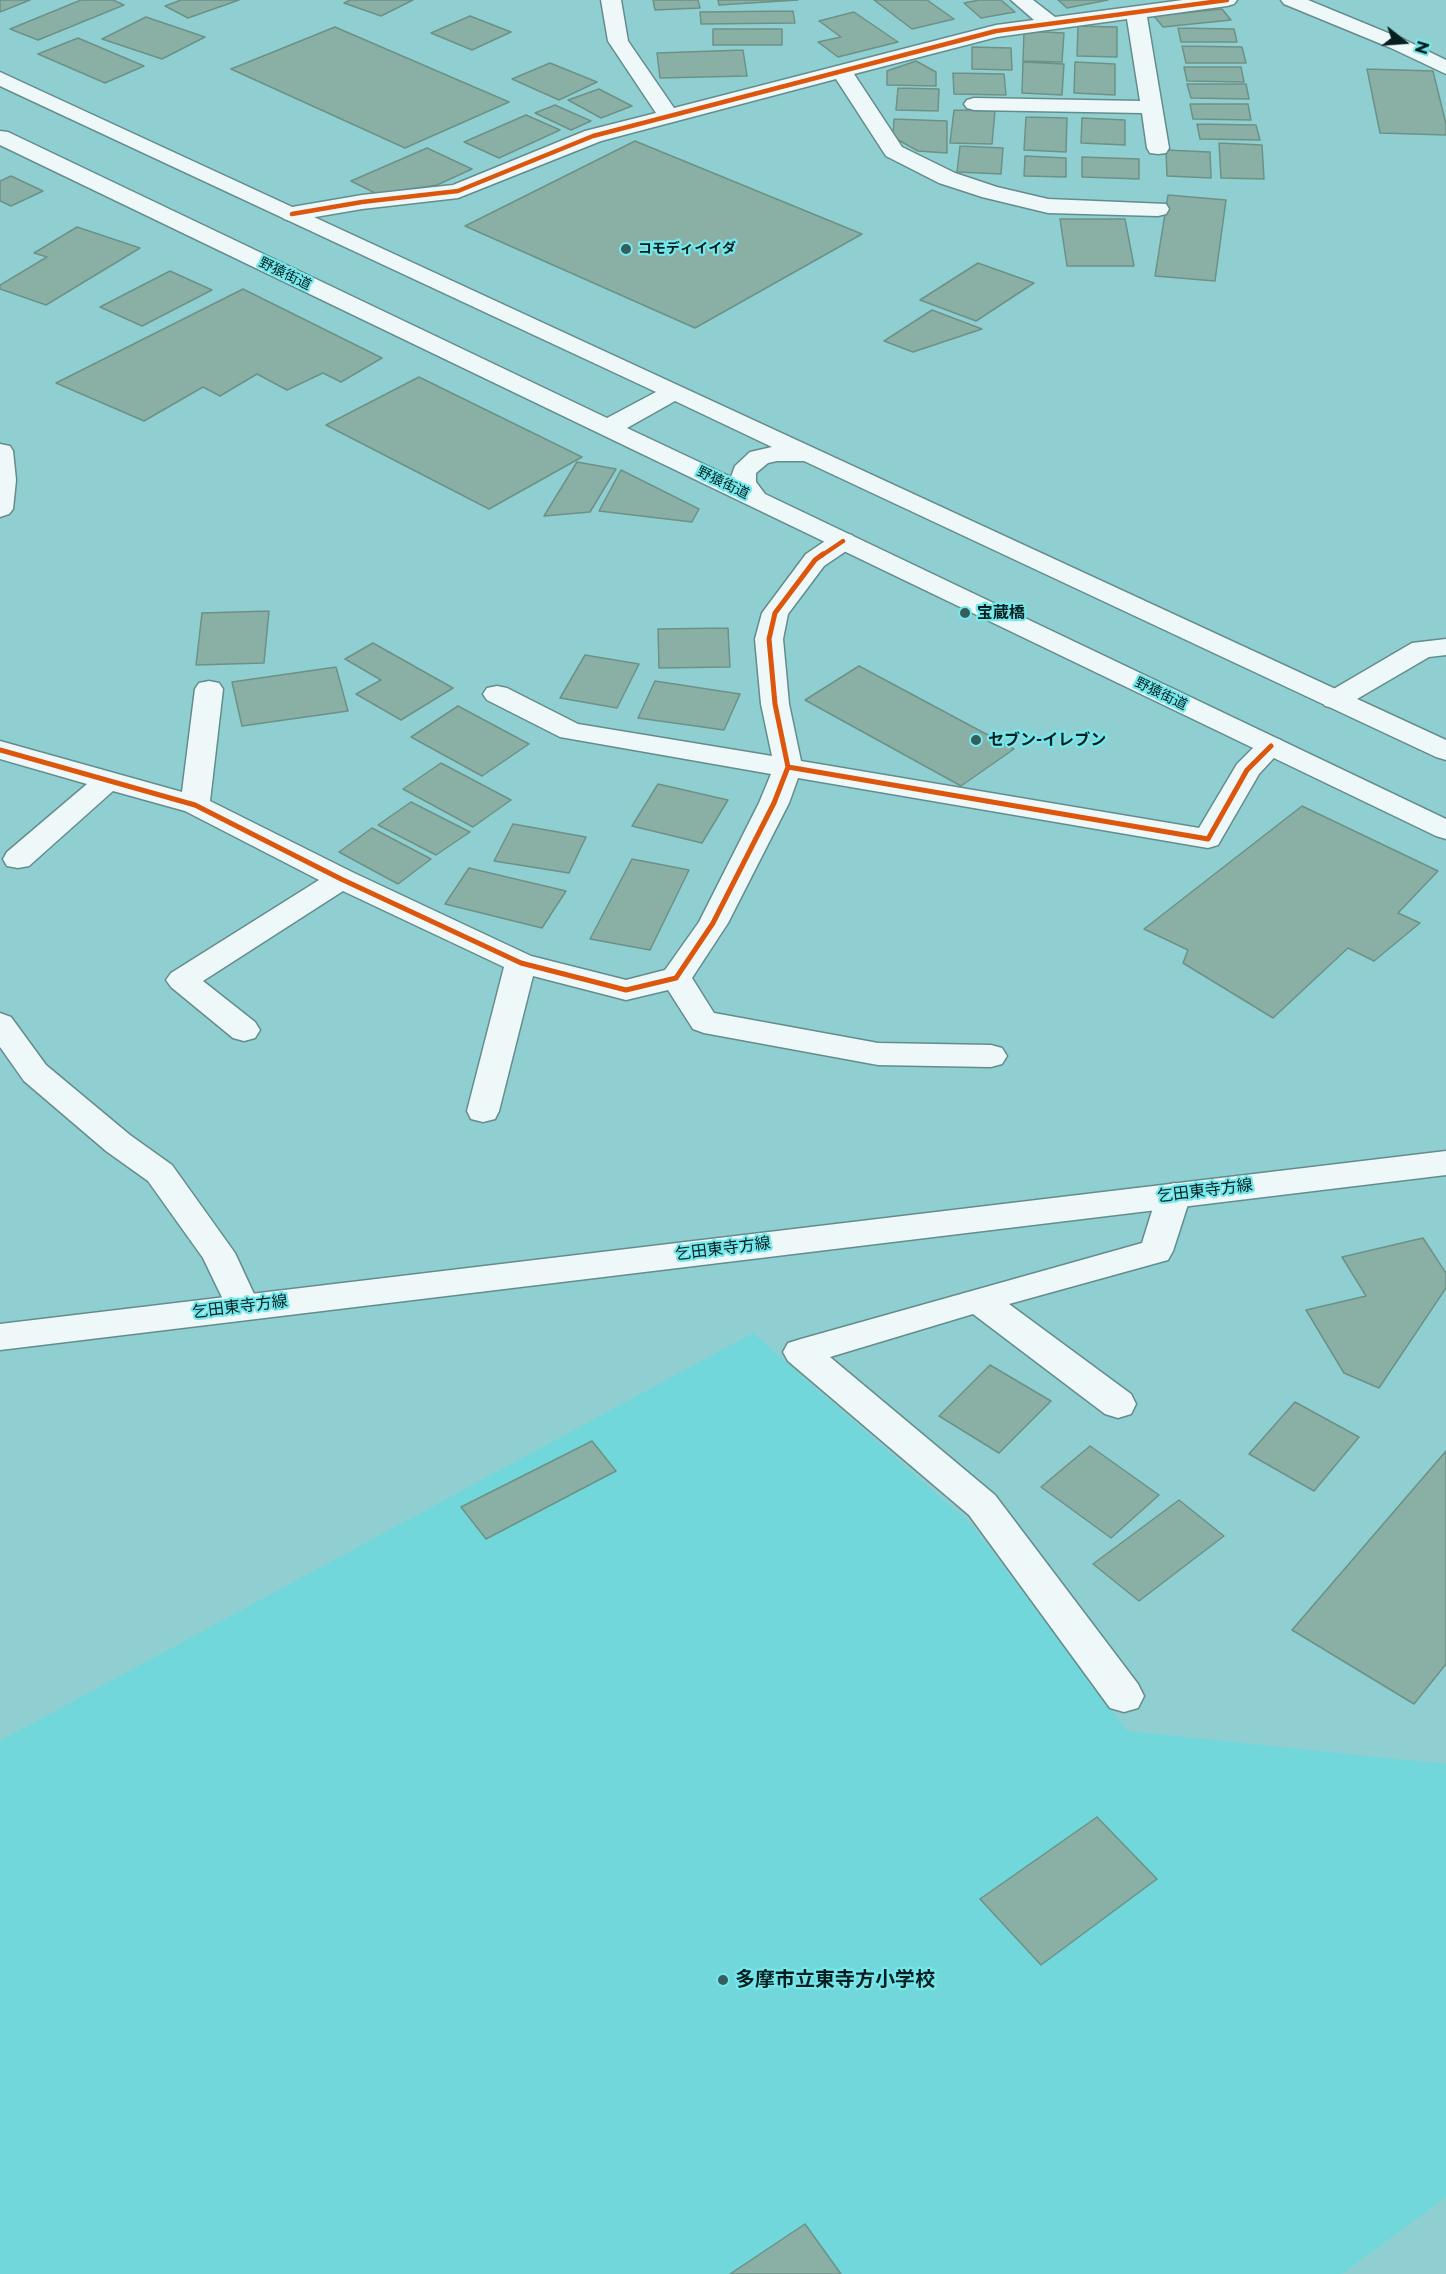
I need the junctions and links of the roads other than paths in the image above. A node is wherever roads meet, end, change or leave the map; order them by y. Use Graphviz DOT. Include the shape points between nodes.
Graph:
graph roads {
  1 [pos="611,0"];
  2 [pos="1021,0"];
  3 [pos="1227,0"];
  4 [pos="1291,0"];
  5 [pos="1136,12"];
  6 [pos="1051,24"];
  7 [pos="1437,55"];
  8 [pos="1446,68"];
  9 [pos="843,73"];
  10 [pos="0,78"];
  11 [pos="974,104"];
  12 [pos="1151,107"];
  13 [pos="669,116"];
  14 [pos="0,137"];
  15 [pos="1158,148"];
  16 [pos="1158,209"];
  17 [pos="292,214"];
  18 [pos="674,392"];
  19 [pos="608,428"];
  20 [pos="1,451"];
  21 [pos="818,459"];
  22 [pos="1,480"];
  23 [pos="756,499"];
  24 [pos="0,510"];
  25 [pos="843,541"];
  26 [pos="1446,647"];
  27 [pos="209,689"];
  28 [pos="497,694"];
  29 [pos="1335,700"];
  30 [pos="1271,746"];
  31 [pos="0,750"];
  32 [pos="1446,751"];
  33 [pos="788,767"];
  34 [pos="106,782"];
  35 [pos="195,805"];
  36 [pos="1446,830"];
  37 [pos="18,859"];
  38 [pos="341,879"];
  39 [pos="521,963"];
  40 [pos="676,978"];
  41 [pos="0,1024"];
  42 [pos="244,1030"];
  43 [pos="991,1056"];
  44 [pos="483,1111"];
  45 [pos="1446,1163"];
  46 [pos="1174,1195"];
  47 [pos="978,1300"];
  48 [pos="243,1307"];
  49 [pos="0,1337"];
  50 [pos="1118,1404"];
  51 [pos="1124,1696"];
  1 -- 13 [label="street" via="618,41"];
  2 -- 6 [label="street"];
  3 -- 5 [label="street"];
  4 -- 7 [label="street"];
  5 -- 6 [label="street"];
  5 -- 12 [label="street"];
  6 -- 9 [label="street" via="996,31"];
  7 -- 8 [label="street"];
  9 -- 13 [label="street"];
  9 -- 16 [label="street" via="894,151 947,177 1048,206"];
  10 -- 17 [label="street"];
  11 -- 12 [label="street"];
  12 -- 15 [label="street"];
  13 -- 17 [label="street" via="593,136 458,191"];
  14 -- 19 [label="street, 野猿街道"];
  17 -- 18 [label="street"];
  18 -- 19 [label="street"];
  18 -- 21 [label="street"];
  19 -- 23 [label="street, 野猿街道"];
  20 -- 22 [label="street"];
  21 -- 23 [label="street" via="799,452 759,457 744,471 742,483"];
  21 -- 29 [label="street"];
  22 -- 24 [label="street"];
  23 -- 25 [label="street, 野猿街道"];
  25 -- 30 [label="street, 野猿街道"];
  25 -- 33 [label="street" via="813,563 775,614 769,639 775,704"];
  26 -- 29 [label="street" via="1422,649"];
  27 -- 35 [label="street"];
  28 -- 33 [label="street" via="570,731"];
  29 -- 32 [label="street"];
  30 -- 33 [label="street" via="1247,770 1208,839"];
  30 -- 36 [label="street, 野猿街道"];
  31 -- 34 [label="street"];
  33 -- 40 [label="street" via="713,923"];
  34 -- 35 [label="street"];
  34 -- 37 [label="street"];
  35 -- 38 [label="street"];
  38 -- 39 [label="street"];
  38 -- 42 [label="street" via="183,980"];
  39 -- 40 [label="street" via="626,990"];
  39 -- 44 [label="street"];
  40 -- 43 [label="street" via="704,1022 878,1054"];
  41 -- 48 [label="street" via="35,1073 160,1173 218,1253"];
  45 -- 46 [label="street, 乞田東寺方線"];
  46 -- 47 [label="street" via="1156,1251"];
  46 -- 48 [label="street, 乞田東寺方線"];
  47 -- 50 [label="street"];
  47 -- 51 [label="street" via="801,1352 982,1505"];
  48 -- 49 [label="street, 乞田東寺方線"];
}
